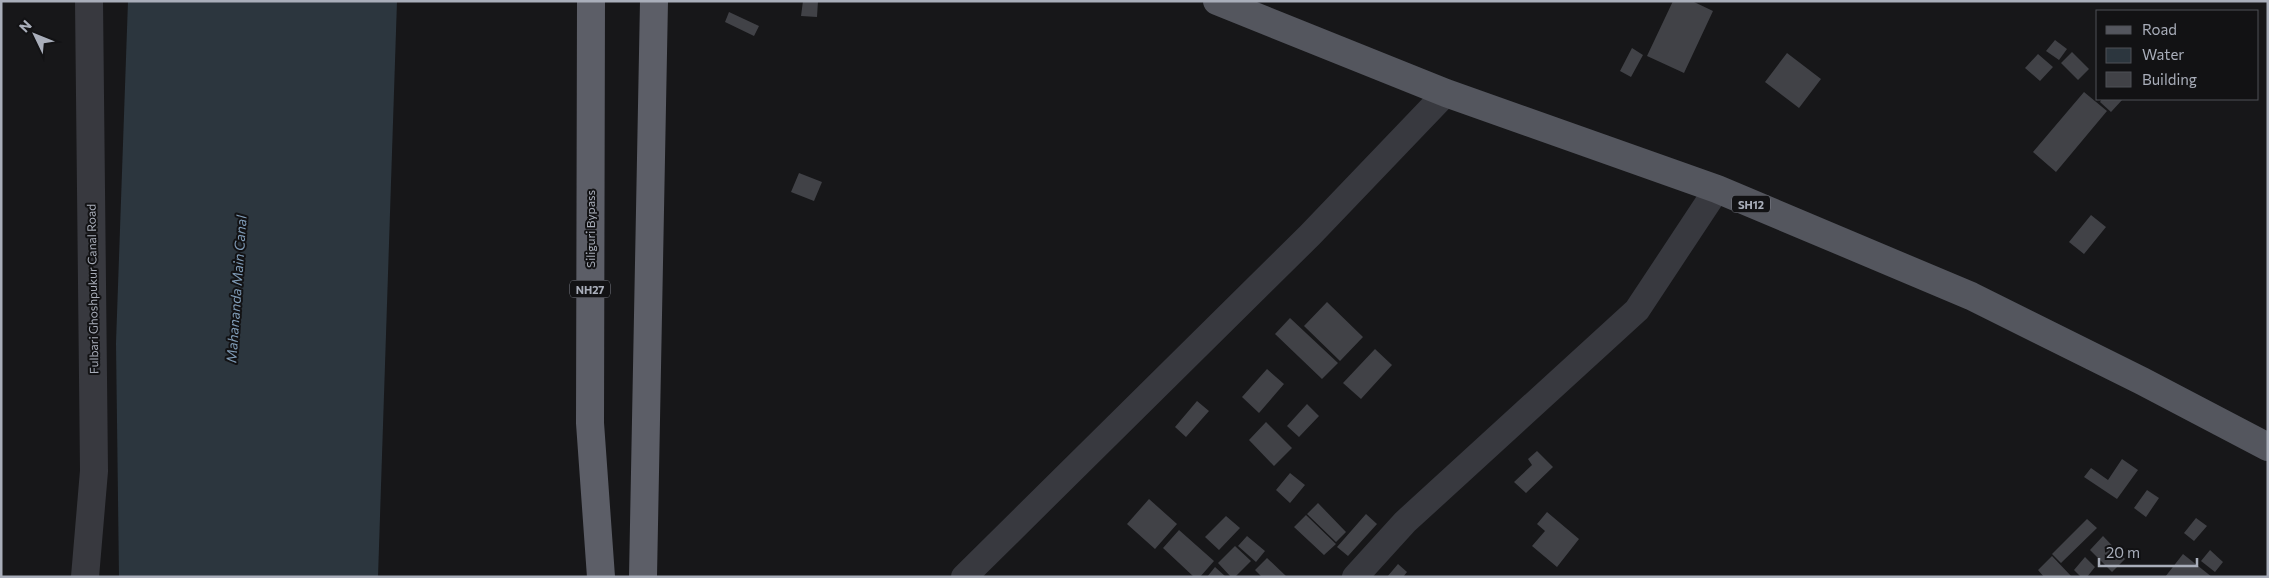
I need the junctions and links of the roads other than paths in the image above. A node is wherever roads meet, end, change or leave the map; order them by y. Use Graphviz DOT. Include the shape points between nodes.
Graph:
graph roads {
  1 [pos="89,1"];
  2 [pos="591,1"];
  3 [pos="654,1"];
  4 [pos="1217,1"];
  5 [pos="1446,93"];
  6 [pos="1717,189"];
  7 [pos="2268,448"];
  8 [pos="85,577"];
  9 [pos="601,577"];
  10 [pos="643,577"];
  11 [pos="964,577"];
  12 [pos="1355,577"];
  1 -- 8 [label="street, Fulbari Ghoshpukur Canal Road" via="94,471"];
  2 -- 9 [label="highway, Siliguri Bypass / NH27" via="590,423"];
  3 -- 10 [label="highway"];
  4 -- 5 [label="main road, SH12"];
  5 -- 6 [label="main road, SH12"];
  5 -- 11 [label="street" via="1310,235"];
  6 -- 7 [label="main road, SH12" via="1971,296"];
  6 -- 12 [label="street" via="1637,310 1405,522"];
}
